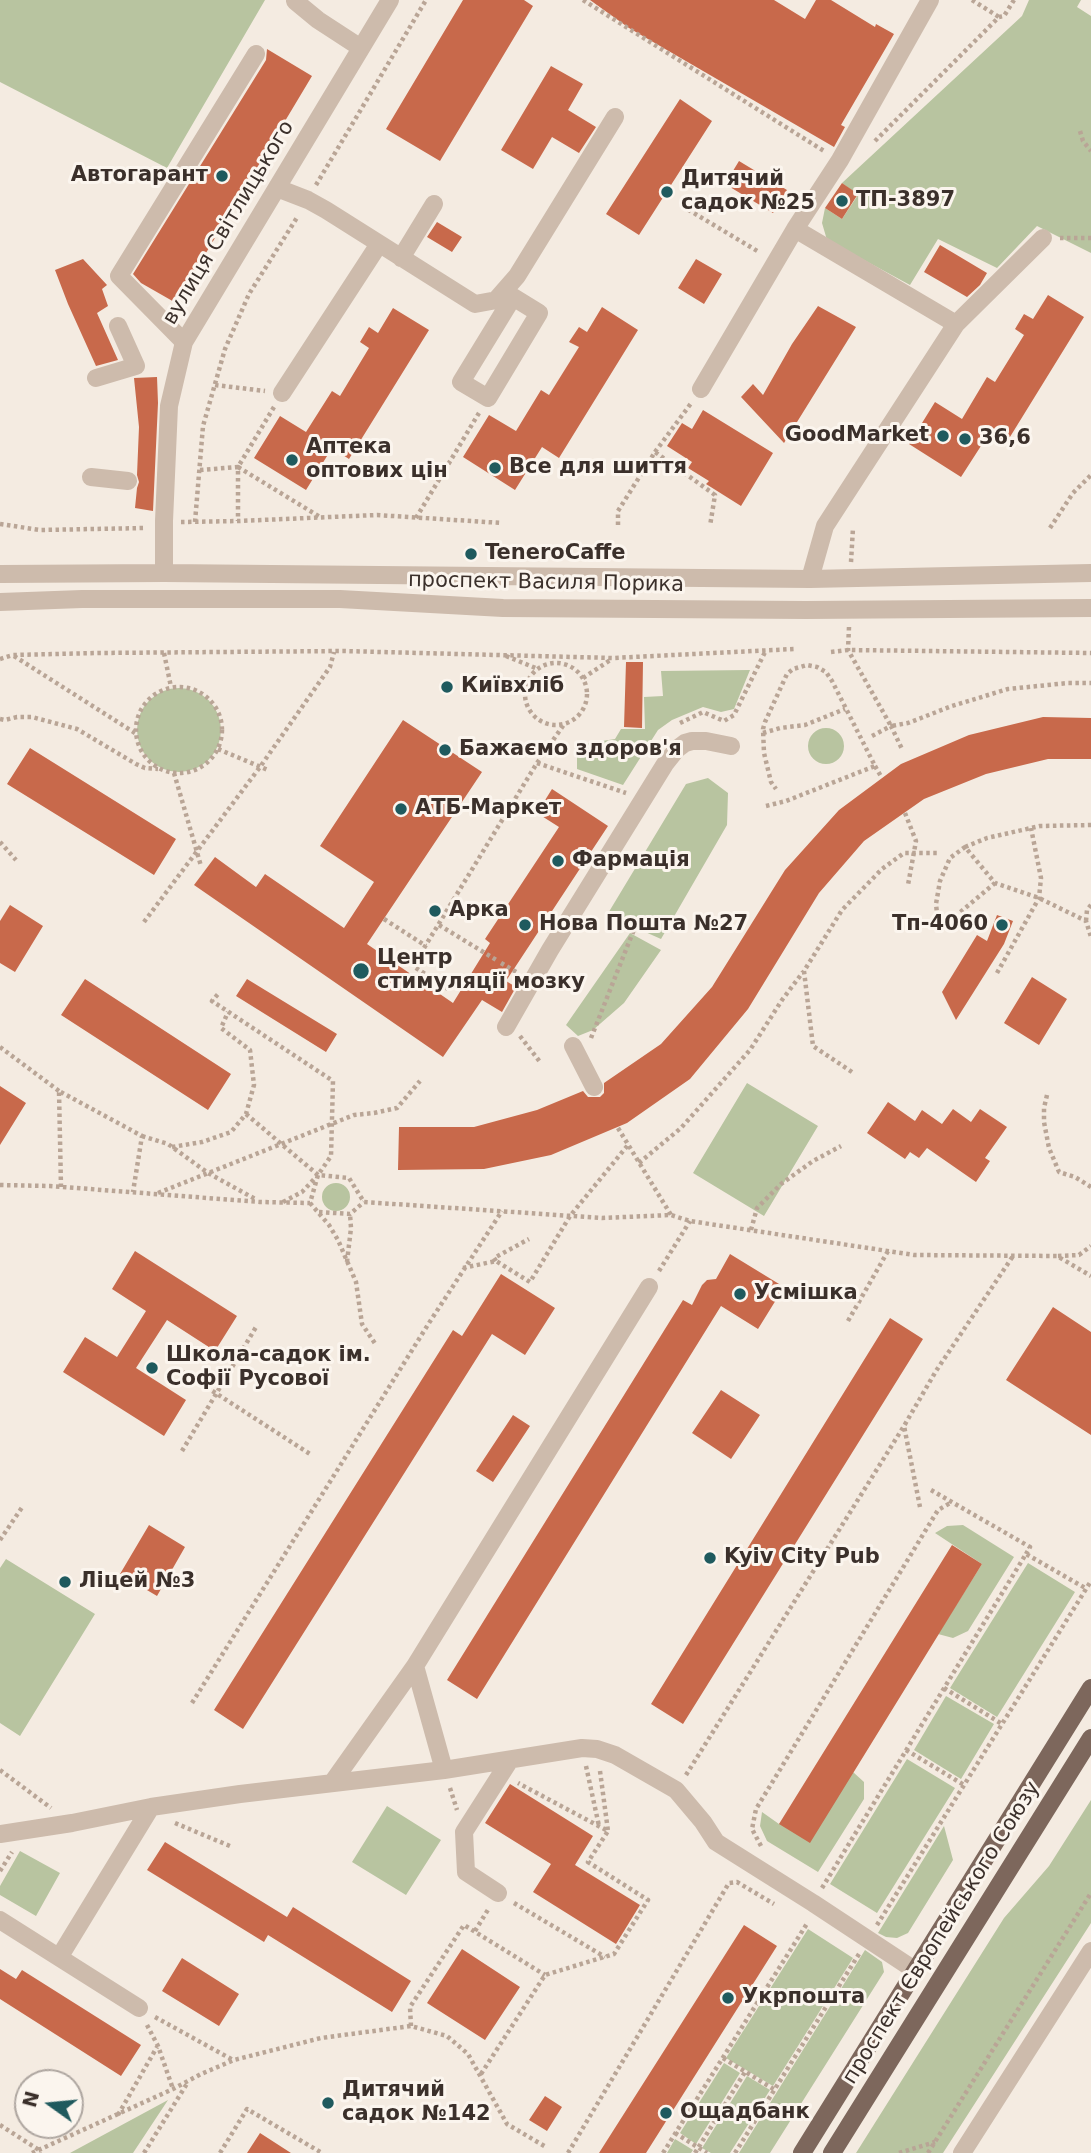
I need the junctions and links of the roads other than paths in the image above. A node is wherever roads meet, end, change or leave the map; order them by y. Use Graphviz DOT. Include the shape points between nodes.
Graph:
graph roads {
  1 [pos="390,0"];
  2 [pos="930,0"];
  3 [pos="295,1"];
  4 [pos="361,48"];
  5 [pos="256,54"];
  6 [pos="615,117"];
  7 [pos="277,188"];
  8 [pos="434,204"];
  9 [pos="796,229"];
  10 [pos="1043,238"];
  11 [pos="379,244"];
  12 [pos="401,258"];
  13 [pos="504,298"];
  14 [pos="956,324"];
  15 [pos="118,326"];
  16 [pos="184,342"];
  17 [pos="96,378"];
  18 [pos="701,388"];
  19 [pos="282,393"];
  20 [pos="91,477"];
  21 [pos="128,481"];
  22 [pos="164,573"];
  23 [pos="1091,573"];
  24 [pos="0,574"];
  25 [pos="810,579"];
  26 [pos="0,602"];
  27 [pos="1091,608"];
  28 [pos="731,746"];
  29 [pos="506,1027"];
  30 [pos="573,1046"];
  31 [pos="594,1087"];
  32 [pos="649,1287"];
  33 [pos="415,1667"];
  34 [pos="1091,1688"];
  35 [pos="1091,1738"];
  36 [pos="505,1767"];
  37 [pos="444,1770"];
  38 [pos="332,1783"];
  39 [pos="151,1807"];
  40 [pos="4,1842"];
  41 [pos="498,1893"];
  42 [pos="0,1920"];
  43 [pos="1091,1951"];
  44 [pos="60,1956"];
  45 [pos="916,1970"];
  46 [pos="139,2008"];
  47 [pos="802,2153"];
  48 [pos="832,2153"];
  49 [pos="962,2153"];
  1 -- 4 [label="street, вулиця Світлицького"];
  2 -- 9 [label="street"];
  3 -- 4 [label="street"];
  4 -- 7 [label="street, вулиця Світлицького"];
  5 -- 16 [label="street" via="120,276"];
  6 -- 13 [label="street"];
  7 -- 11 [label="street" via="307,200"];
  7 -- 16 [label="street, вулиця Світлицького"];
  8 -- 12 [label="street"];
  9 -- 14 [label="street"];
  9 -- 18 [label="street"];
  10 -- 14 [label="street"];
  11 -- 12 [label="street"];
  11 -- 19 [label="street"];
  12 -- 13 [label="street" via="475,304"];
  13 -- 13 [label="street" via="461,382 488,398 539,313"];
  14 -- 25 [label="street" via="825,526"];
  15 -- 17 [label="street" via="136,366"];
  16 -- 22 [label="street, вулиця Світлицького" via="169,406"];
  20 -- 21 [label="street"];
  22 -- 24 [label="street, проспект Василя Порика"];
  22 -- 25 [label="street, проспект Василя Порика"];
  23 -- 25 [label="street, проспект Василя Порика"];
  26 -- 27 [label="street, проспект Василя Порика" via="340,599 503,608"];
  28 -- 29 [label="street" via="684,743 665,764"];
  30 -- 31 [label="street"];
  32 -- 33 [label="street"];
  33 -- 37 [label="street"];
  33 -- 38 [label="street"];
  34 -- 45 [label="main road, проспект Європейського Союзу"];
  35 -- 48 [label="main road, проспект Європейського Союзу"];
  36 -- 37 [label="street"];
  36 -- 41 [label="street" via="464,1832 467,1872"];
  36 -- 45 [label="street" via="589,1749 615,1755 676,1790 716,1842"];
  37 -- 38 [label="street"];
  38 -- 39 [label="street"];
  39 -- 40 [label="street"];
  39 -- 44 [label="street"];
  42 -- 44 [label="street"];
  43 -- 49 [label="street"];
  44 -- 46 [label="street"];
  45 -- 47 [label="main road, проспект Європейського Союзу"];
}
